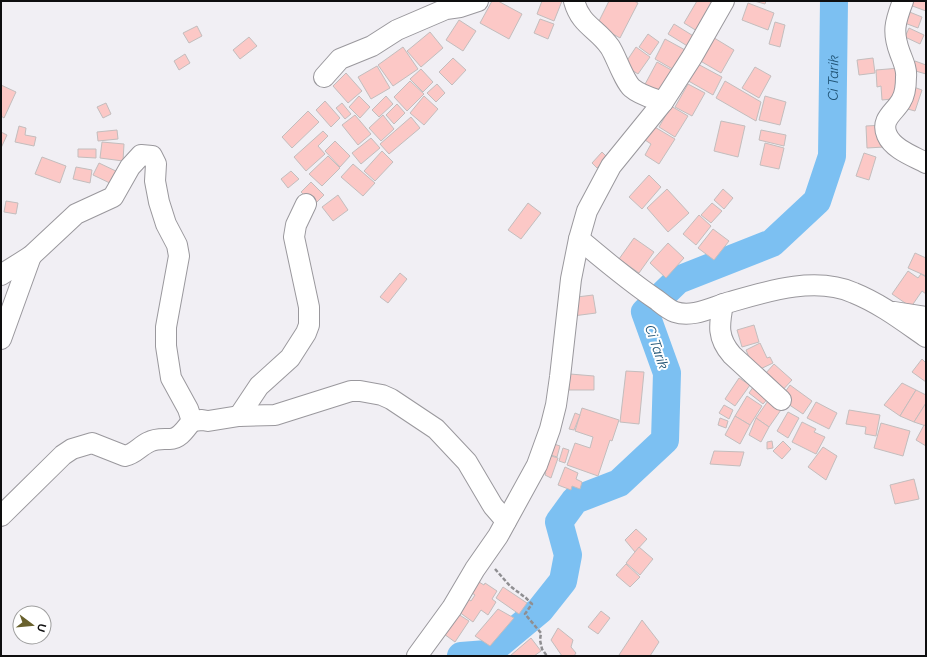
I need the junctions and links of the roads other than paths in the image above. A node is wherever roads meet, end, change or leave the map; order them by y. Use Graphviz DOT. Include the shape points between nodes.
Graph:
graph roads {
  1 [pos="478,1"];
  2 [pos="574,1"];
  3 [pos="724,1"];
  4 [pos="903,1"];
  5 [pos="324,77"];
  6 [pos="663,102"];
  7 [pos="926,163"];
  8 [pos="306,204"];
  9 [pos="579,239"];
  10 [pos="31,256"];
  11 [pos="1,275"];
  12 [pos="723,304"];
  13 [pos="890,312"];
  14 [pos="926,317"];
  15 [pos="926,337"];
  16 [pos="1,339"];
  17 [pos="272,374"];
  18 [pos="781,400"];
  19 [pos="275,415"];
  20 [pos="239,416"];
  21 [pos="192,421"];
  22 [pos="1,516"];
  23 [pos="506,521"];
  24 [pos="417,656"];
  1 -- 5 [label="street" via="446,9 397,30 372,46 340,59"];
  2 -- 6 [label="street" via="577,12 610,46 630,87"];
  3 -- 6 [label="street"];
  4 -- 7 [label="street" via="896,17 895,35 905,65 906,77 902,100 889,116 885,127 890,140"];
  6 -- 9 [label="street" via="611,166 587,211"];
  8 -- 17 [label="street" via="296,225 294,237 309,307 309,325 290,358"];
  9 -- 12 [label="street" via="673,312 688,314"];
  9 -- 23 [label="street" via="570,278 560,377 552,423 537,465"];
  10 -- 11 [label="street"];
  10 -- 16 [label="street"];
  10 -- 21 [label="street" via="76,214 113,197 130,167 142,155 152,156 156,164 155,181 159,202 179,256 166,327 166,346 171,378"];
  12 -- 13 [label="street" via="769,292 815,285 854,292"];
  12 -- 18 [label="street" via="720,331 726,348"];
  13 -- 14 [label="street"];
  13 -- 15 [label="street"];
  17 -- 19 [label="street" via="265,390 264,401"];
  17 -- 20 [label="street" via="259,386"];
  19 -- 20 [label="street"];
  19 -- 23 [label="street" via="351,391 368,392 391,399 436,429 467,462 493,506"];
  20 -- 21 [label="street"];
  21 -- 22 [label="street" via="179,436 149,442 125,456 92,443 72,449"];
  23 -- 24 [label="street" via="452,608"];
}
